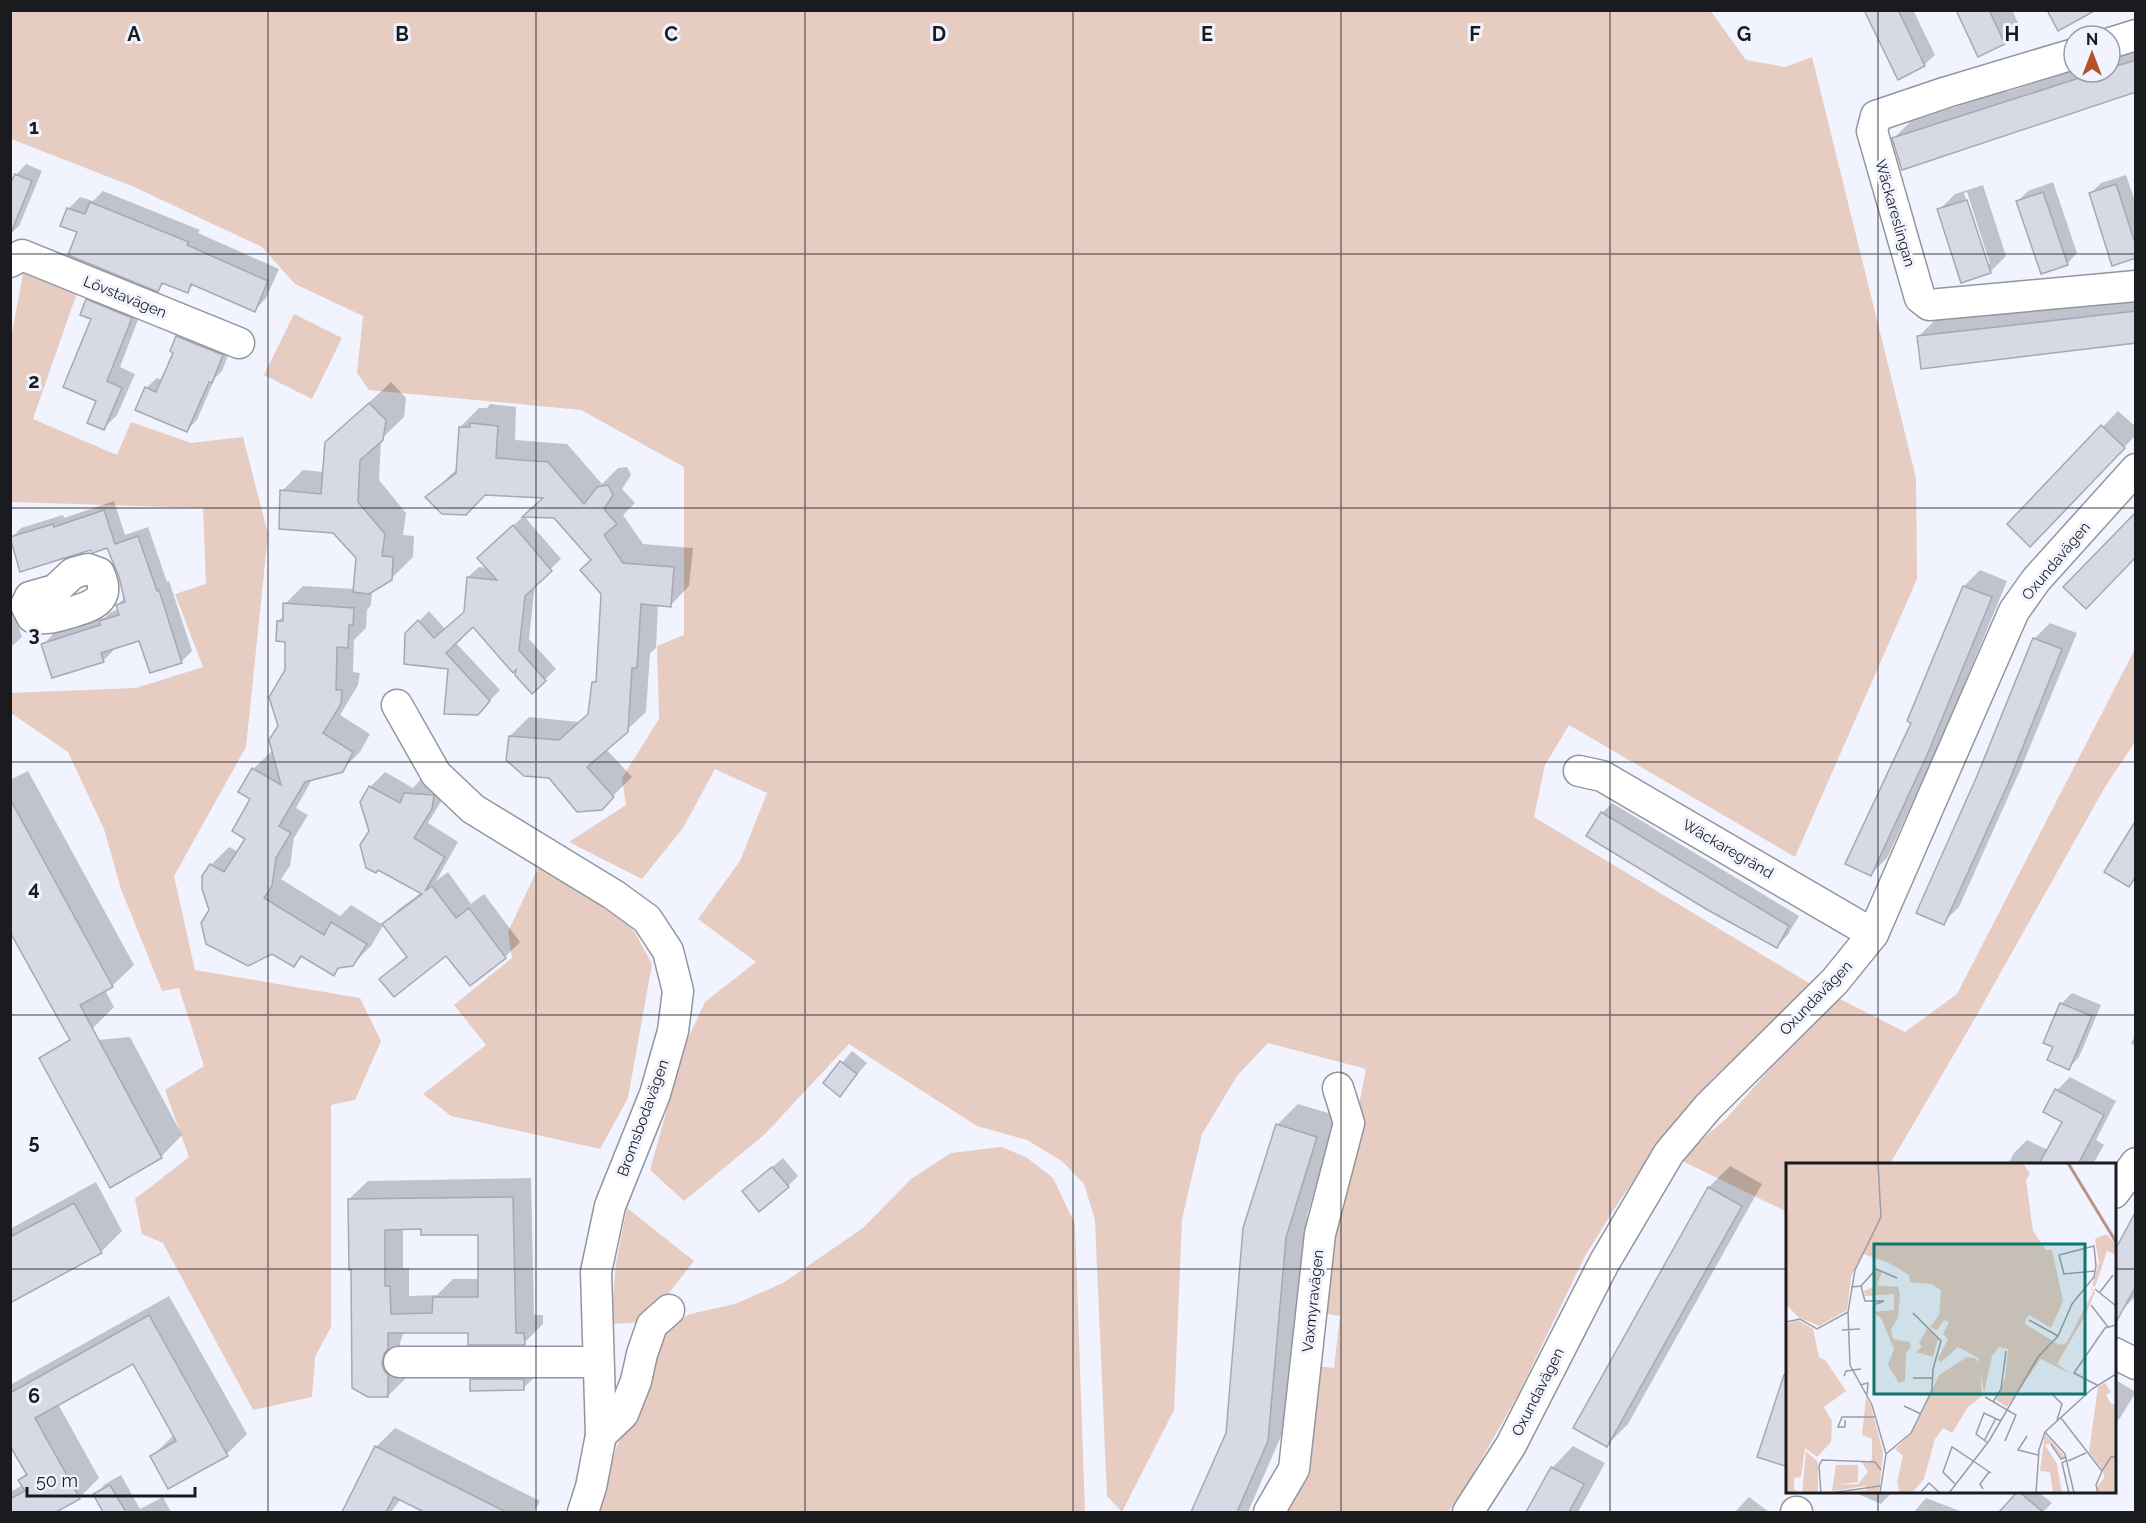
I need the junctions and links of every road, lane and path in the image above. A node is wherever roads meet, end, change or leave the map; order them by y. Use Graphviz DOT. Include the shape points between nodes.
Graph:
graph roads {
  1 [pos="2062,58"];
  2 [pos="16,259"];
  3 [pos="2136,286"];
  4 [pos="239,343"];
  5 [pos="2136,469"];
  6 [pos="397,705"];
  7 [pos="1579,771"];
  8 [pos="1873,934"];
  9 [pos="1338,1088"];
  10 [pos="2136,1163"];
  11 [pos="2116,1192"];
  12 [pos="669,1310"];
  13 [pos="2116,1354"];
  14 [pos="399,1362"];
  15 [pos="598,1362"];
  16 [pos="2136,1364"];
  17 [pos="601,1435"];
  18 [pos="583,1512"];
  19 [pos="1269,1512"];
  20 [pos="1468,1512"];
  1 -- 3 [label="street, Wäckareslingan" via="1876,116 1872,130 1920,298 1929,305"];
  2 -- 4 [label="street, Lövstavägen"];
  5 -- 8 [label="street, Oxundavägen" via="2036,580 2014,611"];
  6 -- 15 [label="street, Bromsbodavägen" via="436,774 473,809 638,910 668,951 678,991 673,1031 655,1094 610,1206 596,1272"];
  7 -- 8 [label="street, Wäckaregränd" via="1602,776"];
  8 -- 20 [label="street, Oxundavägen" via="1835,981 1708,1107 1669,1153 1604,1263 1511,1445"];
  9 -- 19 [label="street, Vaxmyravägen" via="1349,1123 1320,1234 1294,1469"];
  10 -- 11 [label="street"];
  12 -- 17 [label="street" via="652,1325 623,1414"];
  13 -- 16 [label="street"];
  14 -- 15 [label="street"];
  15 -- 17 [label="street, Bromsbodavägen"];
  17 -- 18 [label="street, Bromsbodavägen"];
}
